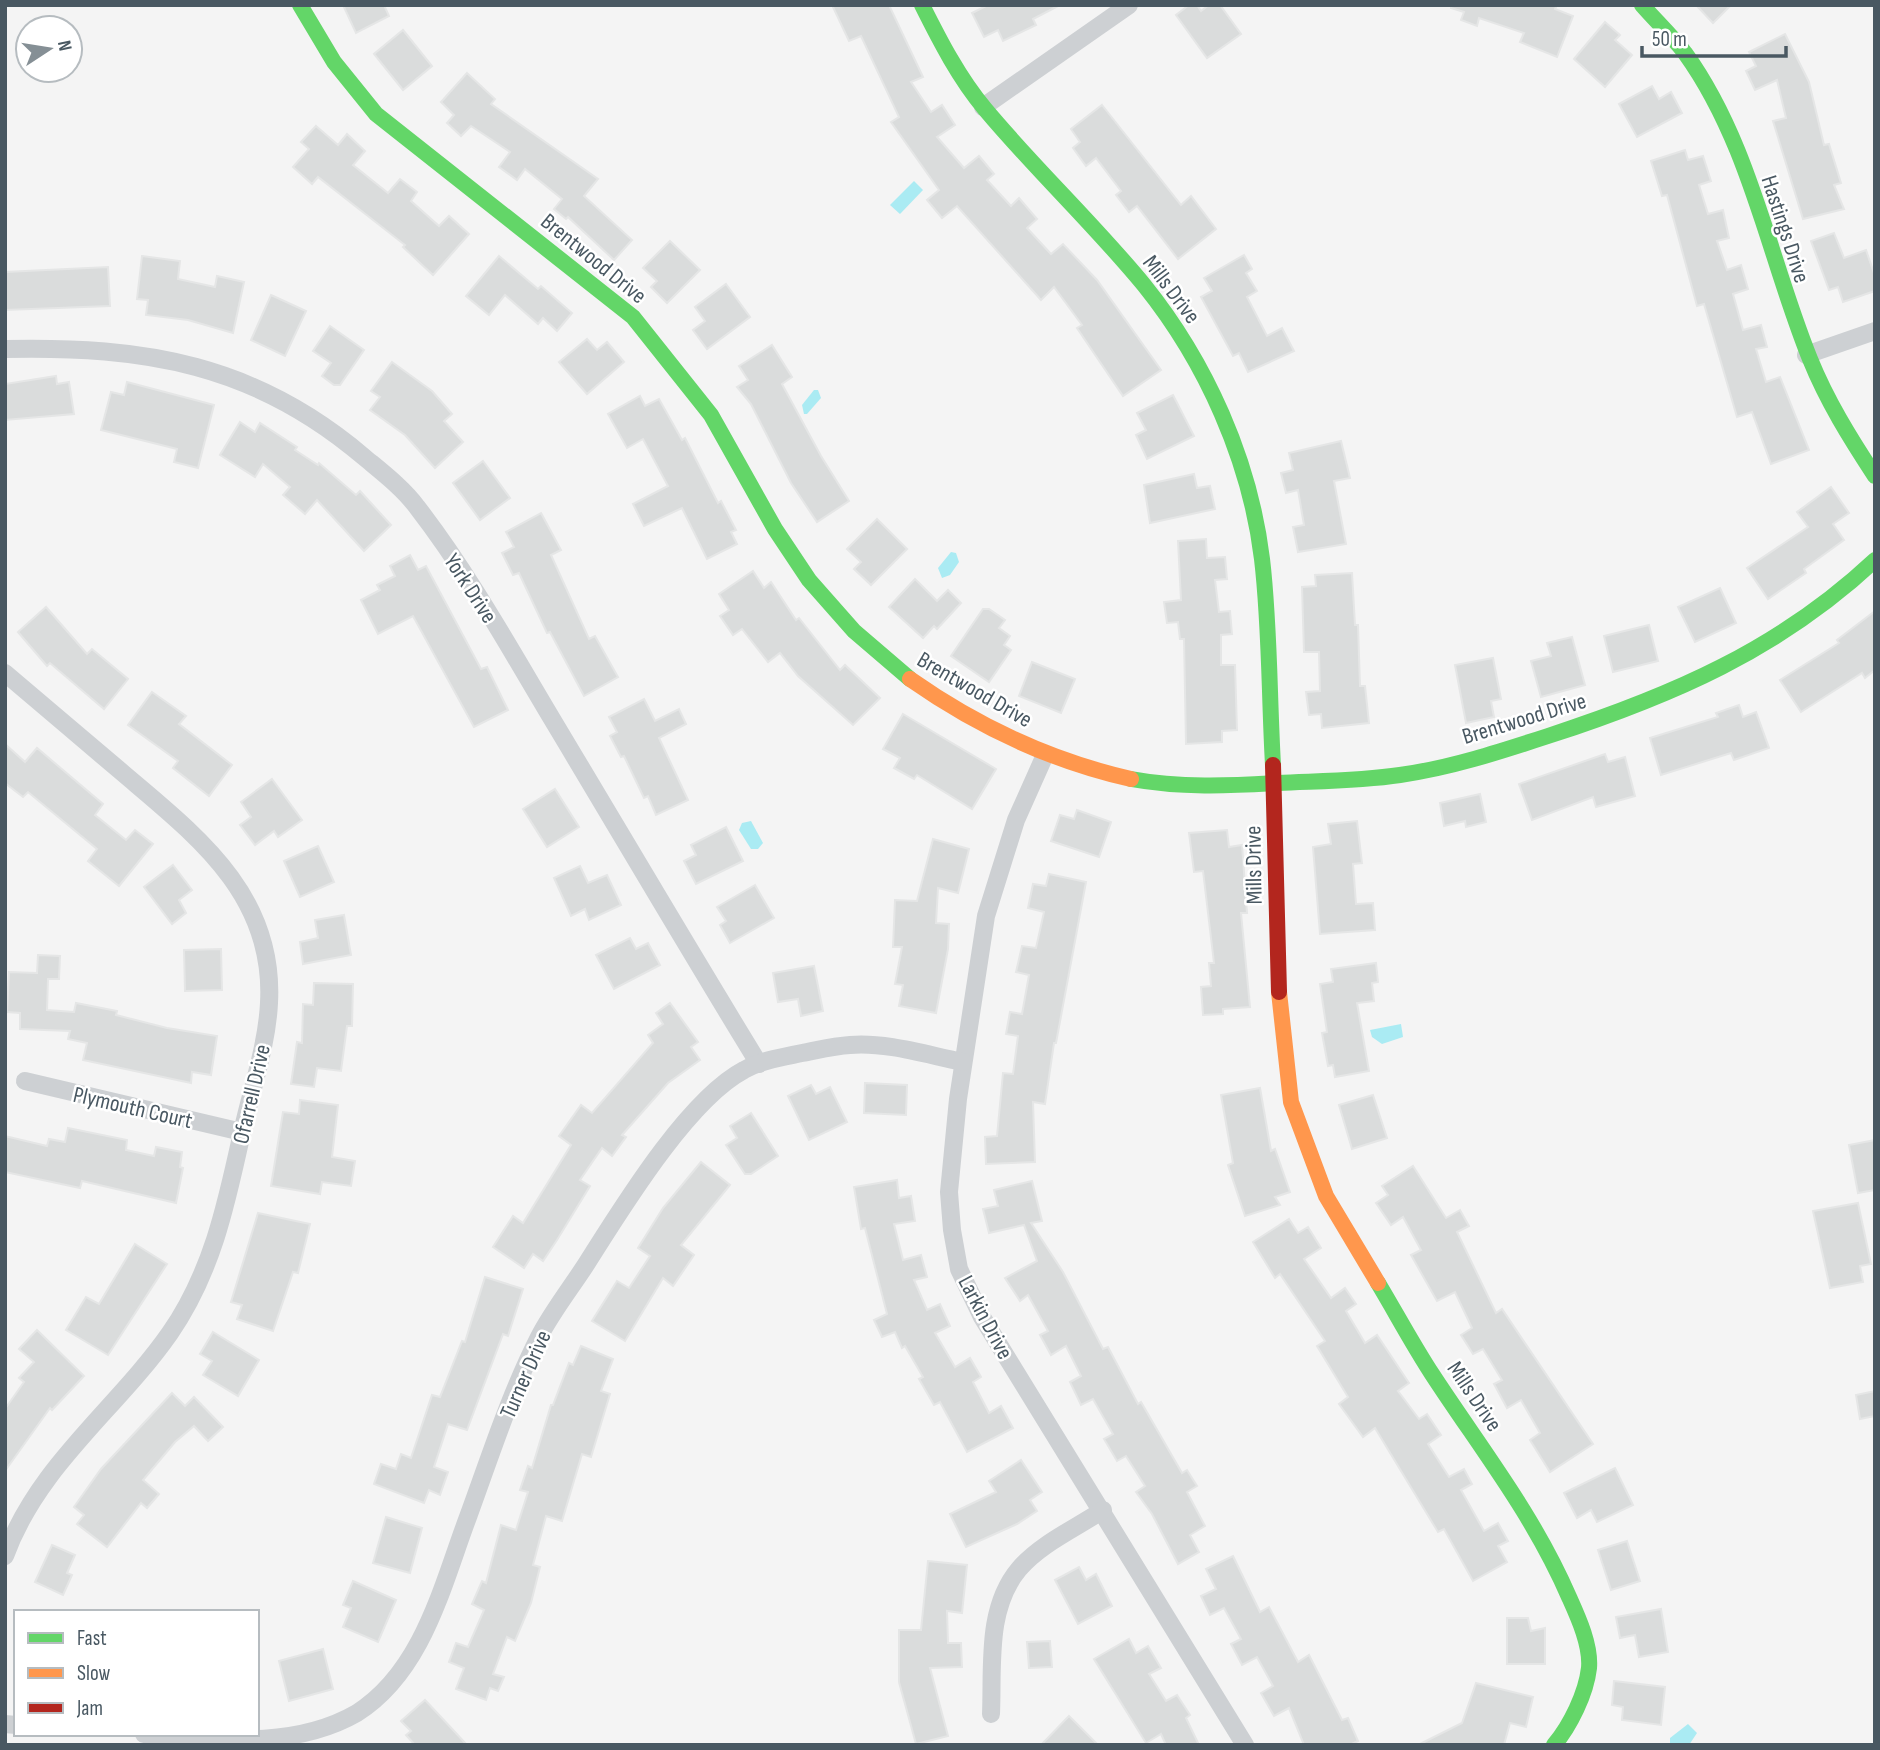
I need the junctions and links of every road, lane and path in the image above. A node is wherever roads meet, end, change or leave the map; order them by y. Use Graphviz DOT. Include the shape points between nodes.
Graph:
graph roads {
  1 [pos="300,5"];
  2 [pos="922,5"];
  3 [pos="1129,5"];
  4 [pos="1642,5"];
  5 [pos="983,107"];
  6 [pos="1875,331"];
  7 [pos="5,349"];
  8 [pos="1806,355"];
  9 [pos="1875,476"];
  10 [pos="1875,560"];
  11 [pos="5,673"];
  12 [pos="1045,755"];
  13 [pos="1274,784"];
  14 [pos="964,1062"];
  15 [pos="759,1064"];
  16 [pos="25,1081"];
  17 [pos="242,1132"];
  18 [pos="1103,1510"];
  19 [pos="5,1556"];
  20 [pos="991,1714"];
  21 [pos="172,1736"];
  22 [pos="1245,1745"];
  23 [pos="1554,1745"];
  1 -- 12 [label="street, Brentwood Drive" via="318,41 376,114 633,317 659,346 724,435 782,541 841,618 903,674 939,699"];
  2 -- 5 [label="street, Mills Drive" via="944,49"];
  3 -- 5 [label="street"];
  4 -- 8 [label="street, Hastings Drive" via="1699,73 1724,123"];
  5 -- 13 [label="street, Mills Drive" via="1143,284 1176,327 1223,417 1245,474 1262,558"];
  6 -- 8 [label="street"];
  7 -- 15 [label="street, York Drive" via="74,348 195,364 264,391 329,427 380,471 415,505 472,586"];
  8 -- 9 [label="street, Hastings Drive" via="1831,408"];
  10 -- 13 [label="street, Brentwood Drive" via="1841,593 1754,653 1654,700 1540,739 1416,772"];
  11 -- 17 [label="street, Ofarrell Drive" via="207,846 249,906 263,943 270,1002"];
  12 -- 13 [label="street, Brentwood Drive" via="1132,780 1187,786"];
  12 -- 14 [label="street, Larkin Drive" via="1016,820 986,916"];
  13 -- 23 [label="street, Mills Drive" via="1279,1004 1291,1102 1326,1196 1432,1374 1541,1537 1580,1623 1588,1666 1585,1685"];
  14 -- 15 [label="street, Turner Drive" via="850,1045"];
  14 -- 18 [label="street, Larkin Drive" via="950,1192 959,1269 982,1317"];
  15 -- 21 [label="street, Turner Drive" via="721,1087 639,1181 540,1336 421,1639 393,1682 357,1713 303,1736 268,1741"];
  16 -- 17 [label="street, Plymouth Court"];
  17 -- 19 [label="street, Ofarrell Drive" via="226,1211 192,1296 143,1369 53,1470"];
  18 -- 20 [label="street" via="1042,1549 1020,1567 1005,1588 996,1614"];
  18 -- 22 [label="street, Larkin Drive"];
}
